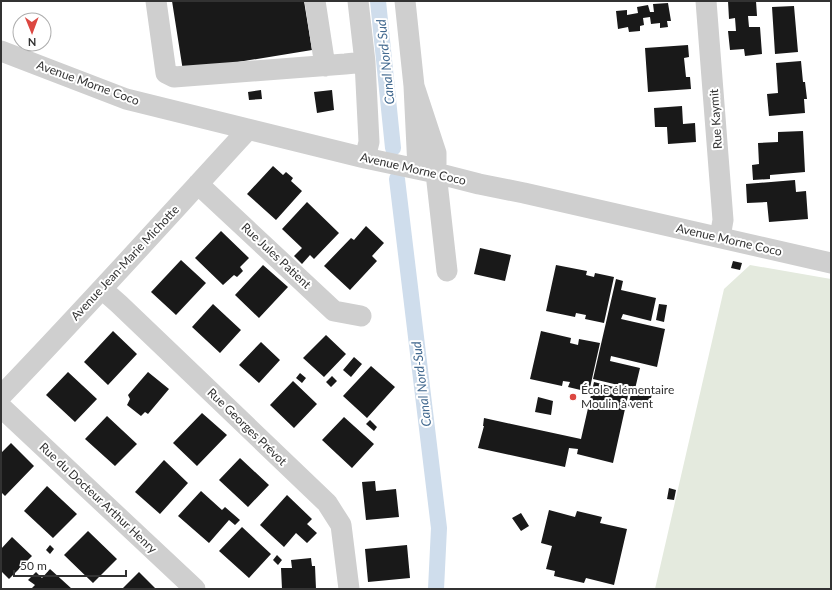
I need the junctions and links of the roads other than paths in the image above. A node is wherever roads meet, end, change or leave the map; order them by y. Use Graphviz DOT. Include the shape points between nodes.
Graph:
graph roads {
  1 [pos="156,1"];
  2 [pos="315,1"];
  3 [pos="358,1"];
  4 [pos="405,1"];
  5 [pos="706,1"];
  6 [pos="1,51"];
  7 [pos="365,62"];
  8 [pos="325,66"];
  9 [pos="174,77"];
  10 [pos="158,107"];
  11 [pos="244,128"];
  12 [pos="365,158"];
  13 [pos="427,171"];
  14 [pos="198,184"];
  15 [pos="720,237"];
  16 [pos="831,263"];
  17 [pos="447,271"];
  18 [pos="102,289"];
  19 [pos="361,316"];
  20 [pos="1,396"];
  21 [pos="1,407"];
  22 [pos="195,589"];
  23 [pos="349,589"];
  1 -- 9 [label="street" via="166,73"];
  2 -- 8 [label="street"];
  3 -- 7 [label="street"];
  4 -- 13 [label="street"];
  5 -- 15 [label="street, Rue Kaymit" via="724,220"];
  6 -- 10 [label="street, Avenue Morne Coco" via="126,99"];
  7 -- 8 [label="street"];
  7 -- 12 [label="street" via="369,142"];
  8 -- 9 [label="street"];
  9 -- 10 [label="street"];
  10 -- 11 [label="street, Avenue Morne Coco"];
  11 -- 12 [label="street, Avenue Morne Coco"];
  11 -- 14 [label="street, Avenue Jean-Marie Michotte" via="244,134"];
  12 -- 13 [label="street, Avenue Morne Coco"];
  13 -- 15 [label="street, Avenue Morne Coco"];
  13 -- 17 [label="street"];
  14 -- 18 [label="street, Avenue Jean-Marie Michotte"];
  14 -- 19 [label="street, Rue Jules Patient" via="334,311"];
  15 -- 16 [label="street, Avenue Morne Coco"];
  18 -- 20 [label="street, Avenue Jean-Marie Michotte"];
  18 -- 23 [label="street, Rue Georges Prévot" via="327,503 341,525"];
  21 -- 22 [label="street, Rue du Docteur Arthur Henry"];
}
